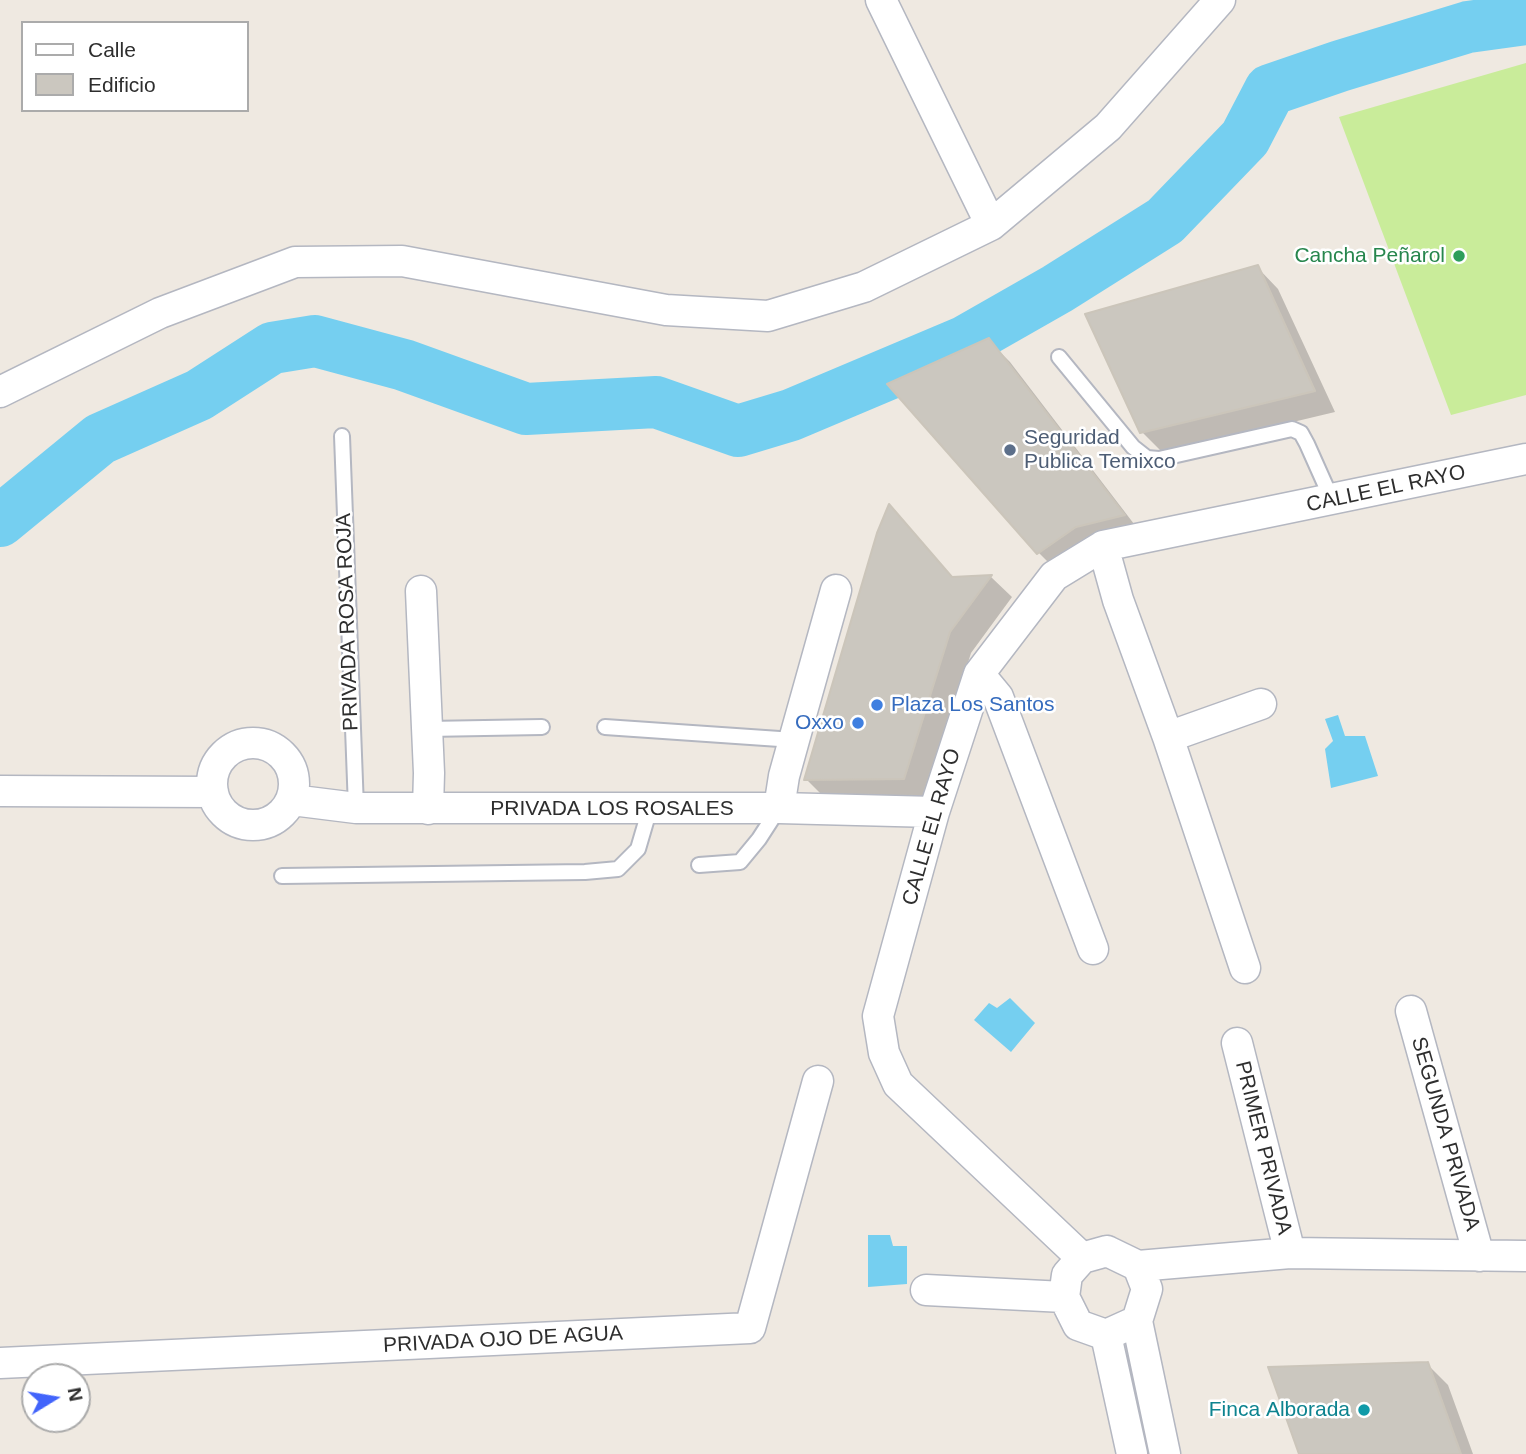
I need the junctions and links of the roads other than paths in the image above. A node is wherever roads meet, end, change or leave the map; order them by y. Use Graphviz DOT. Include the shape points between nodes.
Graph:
graph roads {
  1 [pos="881,0"];
  2 [pos="1220,0"];
  3 [pos="991,225"];
  4 [pos="1059,357"];
  5 [pos="0,392"];
  6 [pos="342,436"];
  7 [pos="1526,459"];
  8 [pos="1332,500"];
  9 [pos="1103,546"];
  10 [pos="836,590"];
  11 [pos="421,592"];
  12 [pos="979,674"];
  13 [pos="1261,704"];
  14 [pos="542,727"];
  15 [pos="605,727"];
  16 [pos="427,729"];
  17 [pos="1168,737"];
  18 [pos="794,740"];
  19 [pos="0,791"];
  20 [pos="213,792"];
  21 [pos="292,800"];
  22 [pos="356,808"];
  23 [pos="650,808"];
  24 [pos="779,808"];
  25 [pos="428,809"];
  26 [pos="934,812"];
  27 [pos="699,865"];
  28 [pos="282,876"];
  29 [pos="1093,948"];
  30 [pos="1245,968"];
  31 [pos="1410,1012"];
  32 [pos="1237,1043"];
  33 [pos="818,1080"];
  34 [pos="1290,1253"];
  35 [pos="1479,1256"];
  36 [pos="1526,1256"];
  37 [pos="1082,1258"];
  38 [pos="1138,1266"];
  39 [pos="926,1290"];
  40 [pos="1064,1297"];
  41 [pos="1137,1321"];
  42 [pos="1107,1335"];
  43 [pos="0,1363"];
  44 [pos="1132,1454"];
  45 [pos="1165,1454"];
  1 -- 3 [label="street"];
  2 -- 3 [label="street" via="1108,127"];
  3 -- 5 [label="street" via="863,287 768,316 666,310 402,261 295,262 160,313"];
  4 -- 8 [label="lane" via="1147,458 1292,429 1301,433"];
  6 -- 22 [label="lane, PRIVADA ROSA ROJA"];
  7 -- 8 [label="street, CALLE EL RAYO"];
  8 -- 9 [label="street, CALLE EL RAYO"];
  9 -- 12 [label="street, CALLE EL RAYO" via="1054,576"];
  9 -- 17 [label="street"];
  10 -- 18 [label="street"];
  11 -- 16 [label="street"];
  12 -- 26 [label="street, CALLE EL RAYO"];
  12 -- 29 [label="street" via="998,696"];
  13 -- 17 [label="street"];
  14 -- 16 [label="lane"];
  15 -- 18 [label="lane"];
  16 -- 25 [label="street"];
  17 -- 30 [label="street"];
  18 -- 24 [label="street"];
  19 -- 20 [label="street"];
  20 -- 21 [label="street" via="222,811 239,824 260,825 279,817"];
  20 -- 21 [label="street" via="214,771 226,753 246,743 267,745 285,758 294,778"];
  21 -- 22 [label="street, PRIVADA LOS ROSALES"];
  22 -- 25 [label="street, PRIVADA LOS ROSALES"];
  23 -- 24 [label="street, PRIVADA LOS ROSALES"];
  23 -- 25 [label="street, PRIVADA LOS ROSALES"];
  23 -- 28 [label="lane" via="638,849 618,869"];
  24 -- 26 [label="street, PRIVADA LOS ROSALES"];
  24 -- 27 [label="lane" via="740,862"];
  26 -- 37 [label="street, CALLE EL RAYO" via="878,1016 884,1053 898,1084"];
  31 -- 35 [label="street, SEGUNDA PRIVADA"];
  32 -- 34 [label="street, PRIMER PRIVADA"];
  33 -- 43 [label="street, PRIVADA OJO DE AGUA" via="750,1328"];
  34 -- 35 [label="street"];
  34 -- 38 [label="street"];
  35 -- 36 [label="street"];
  37 -- 38 [label="street" via="1107,1251"];
  37 -- 40 [label="street" via="1068,1275"];
  38 -- 41 [label="street" via="1147,1289"];
  39 -- 40 [label="street"];
  40 -- 42 [label="street" via="1078,1325"];
  41 -- 42 [label="street"];
  41 -- 45 [label="street"];
  42 -- 44 [label="street"];
}
